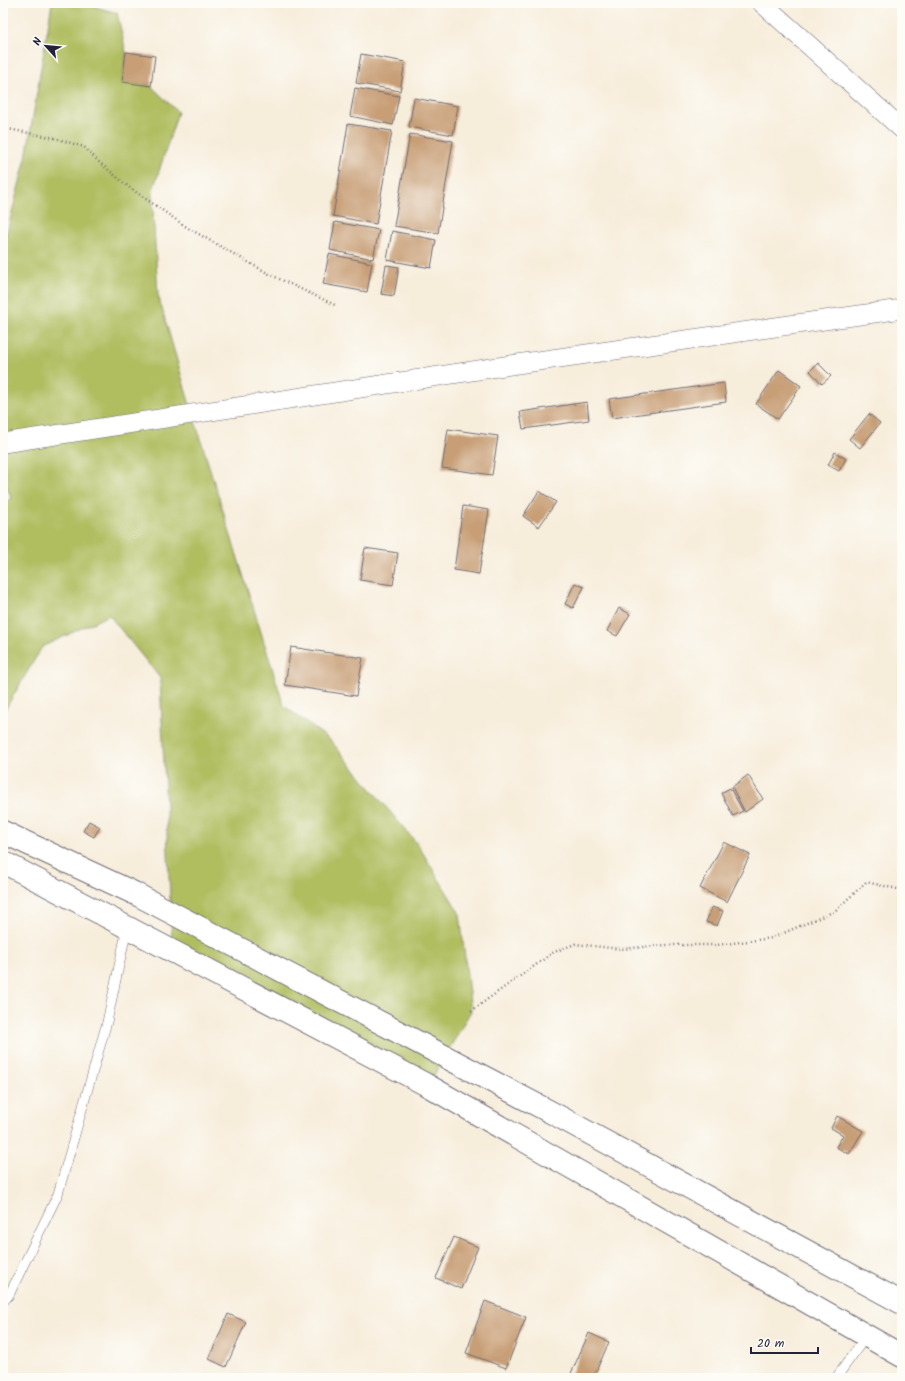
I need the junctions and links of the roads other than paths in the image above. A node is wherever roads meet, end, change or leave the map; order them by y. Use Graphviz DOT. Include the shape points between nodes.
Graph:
graph roads {
  1 [pos="762,3"];
  2 [pos="902,130"];
  3 [pos="902,309"];
  4 [pos="3,444"];
  5 [pos="3,832"];
  6 [pos="3,862"];
  7 [pos="127,927"];
  8 [pos="3,1302"];
  9 [pos="902,1303"];
  10 [pos="867,1335"];
  11 [pos="902,1356"];
  12 [pos="836,1378"];
  1 -- 2 [label="street"];
  3 -- 4 [label="street" via="524,363"];
  5 -- 9 [label="main road" via="134,893 558,1116"];
  6 -- 7 [label="main road"];
  7 -- 8 [label="lane" via="107,1022 58,1194 9,1295"];
  7 -- 10 [label="main road" via="425,1084"];
  10 -- 11 [label="main road"];
  10 -- 12 [label="lane"];
}
